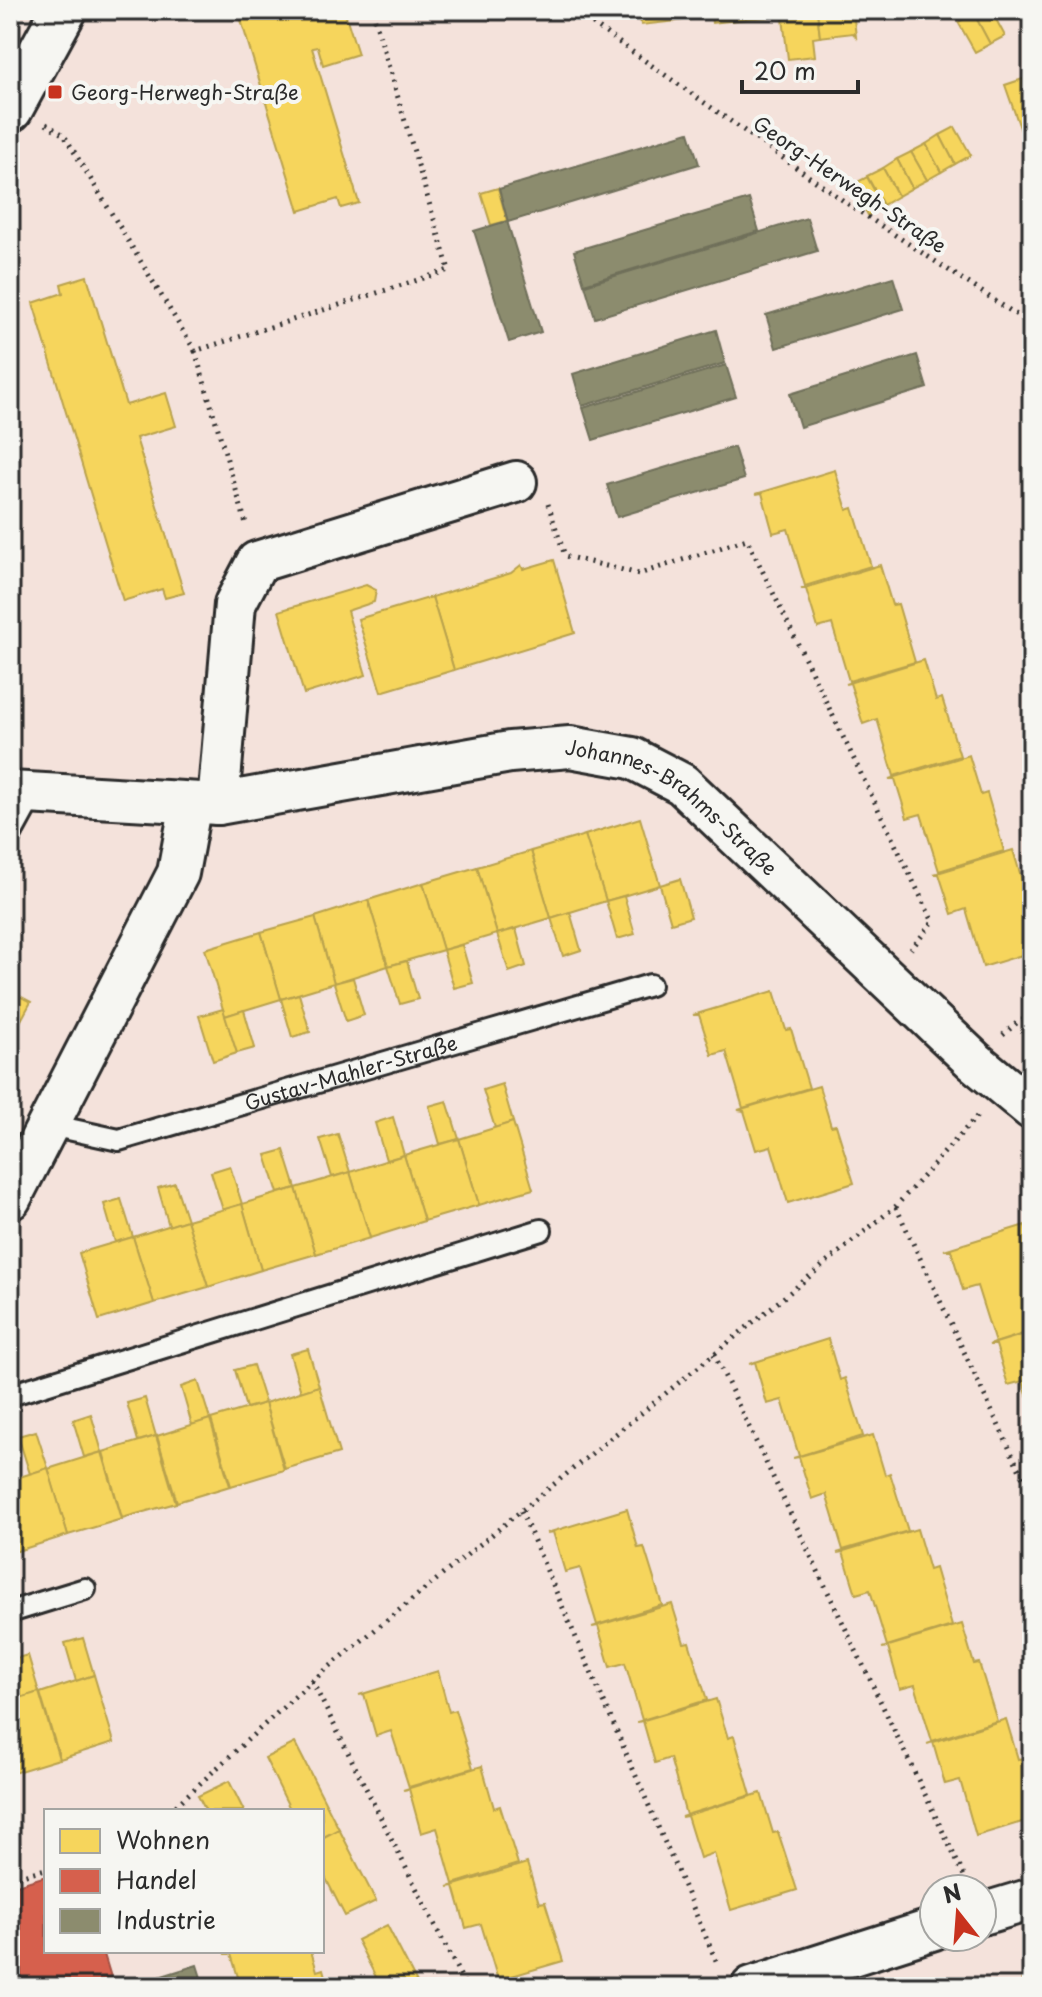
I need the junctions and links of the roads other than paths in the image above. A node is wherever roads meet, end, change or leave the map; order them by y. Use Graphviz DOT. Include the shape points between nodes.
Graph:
graph roads {
  1 [pos="64,10"];
  2 [pos="12,106"];
  3 [pos="532,492"];
  4 [pos="21,793"];
  5 [pos="204,803"];
  6 [pos="10,836"];
  7 [pos="650,985"];
  8 [pos="1018,1097"];
  9 [pos="50,1125"];
  10 [pos="10,1199"];
  11 [pos="541,1230"];
  12 [pos="10,1395"];
  13 [pos="85,1589"];
  14 [pos="10,1612"];
  15 [pos="1032,1899"];
  16 [pos="998,1909"];
  17 [pos="918,1933"];
  18 [pos="737,1980"];
  1 -- 2 [label="street"];
  3 -- 5 [label="street" via="257,562 235,604"];
  4 -- 5 [label="street, Johannes-Brahms-Straße"];
  4 -- 6 [label="lane"];
  5 -- 8 [label="street, Johannes-Brahms-Straße" via="510,752 570,747 632,758 682,784"];
  5 -- 9 [label="street" via="178,873"];
  7 -- 9 [label="lane, Gustav-Mahler-Straße" via="119,1140"];
  9 -- 10 [label="street"];
  11 -- 12 [label="lane"];
  13 -- 14 [label="lane"];
  15 -- 16 [label="street"];
  17 -- 18 [label="street"];
}
